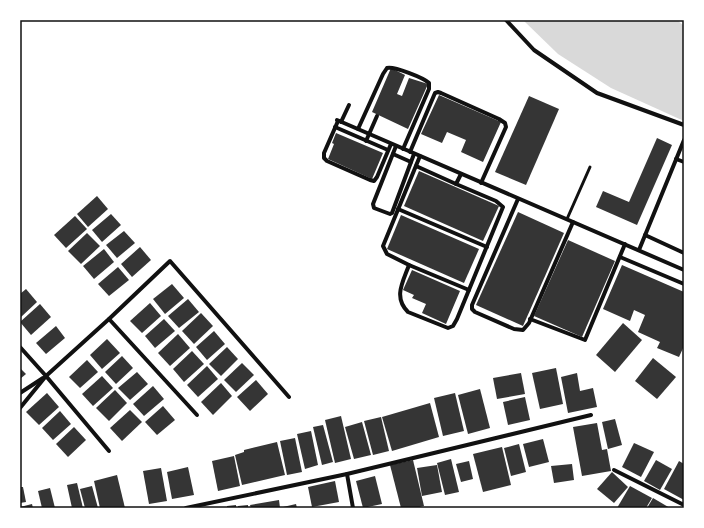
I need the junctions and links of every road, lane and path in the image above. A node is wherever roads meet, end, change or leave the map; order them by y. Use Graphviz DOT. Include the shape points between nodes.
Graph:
graph roads {
  1 [pos="506,20"];
  2 [pos="349,105"];
  3 [pos="377,116"];
  4 [pos="339,121"];
  5 [pos="684,126"];
  6 [pos="335,127"];
  7 [pos="358,129"];
  8 [pos="364,132"];
  9 [pos="369,134"];
  10 [pos="361,139"];
  11 [pos="684,140"];
  12 [pos="366,141"];
  13 [pos="391,144"];
  14 [pos="396,146"];
  15 [pos="403,149"];
  16 [pos="388,150"];
  17 [pos="412,153"];
  18 [pos="393,154"];
  19 [pos="420,156"];
  20 [pos="676,159"];
  21 [pos="411,162"];
  22 [pos="684,162"];
  23 [pos="416,166"];
  24 [pos="590,167"];
  25 [pos="461,174"];
  26 [pos="481,183"];
  27 [pos="456,184"];
  28 [pos="501,191"];
  29 [pos="518,199"];
  30 [pos="496,201"];
  31 [pos="398,209"];
  32 [pos="567,219"];
  33 [pos="573,222"];
  34 [pos="645,235"];
  35 [pos="625,244"];
  36 [pos="487,247"];
  37 [pos="639,250"];
  38 [pos="684,253"];
  39 [pos="620,258"];
  40 [pos="409,265"];
  41 [pos="684,270"];
  42 [pos="684,284"];
  43 [pos="469,290"];
  44 [pos="109,319"];
  45 [pos="530,319"];
  46 [pos="20,347"];
  47 [pos="46,376"];
  48 [pos="20,393"];
  49 [pos="290,397"];
  50 [pos="20,408"];
  51 [pos="197,415"];
  52 [pos="591,415"];
  53 [pos="109,451"];
  54 [pos="614,470"];
  55 [pos="347,474"];
  56 [pos="684,505"];
  57 [pos="186,508"];
  58 [pos="353,508"];
  1 -- 5 [label="street" via="534,50 597,93"];
  2 -- 4 [label="street"];
  3 -- 9 [label="street"];
  4 -- 6 [label="street"];
  4 -- 7 [label="street"];
  6 -- 10 [label="street"];
  6 -- 16 [label="street" via="324,158 370,180 376,179"];
  7 -- 8 [label="street"];
  7 -- 15 [label="street" via="387,68 394,68 427,81 430,86"];
  8 -- 9 [label="street"];
  8 -- 10 [label="street"];
  9 -- 12 [label="street"];
  9 -- 13 [label="street"];
  10 -- 12 [label="street"];
  11 -- 20 [label="street"];
  12 -- 16 [label="street"];
  13 -- 14 [label="street"];
  13 -- 16 [label="street"];
  14 -- 15 [label="street"];
  14 -- 18 [label="street"];
  15 -- 17 [label="street"];
  17 -- 19 [label="street"];
  17 -- 21 [label="street"];
  17 -- 26 [label="street" via="435,93 442,93 505,123 506,127"];
  18 -- 21 [label="street"];
  18 -- 21 [label="street" via="373,204 374,208 392,213"];
  19 -- 23 [label="street"];
  19 -- 25 [label="street"];
  20 -- 22 [label="street"];
  20 -- 34 [label="street"];
  23 -- 27 [label="street"];
  23 -- 31 [label="street"];
  24 -- 32 [label="lane"];
  25 -- 26 [label="street"];
  25 -- 27 [label="street"];
  26 -- 28 [label="street"];
  27 -- 30 [label="street"];
  28 -- 29 [label="street"];
  28 -- 30 [label="street"];
  29 -- 32 [label="street"];
  29 -- 45 [label="street" via="472,309 519,330 523,330"];
  30 -- 36 [label="street" via="503,207"];
  31 -- 36 [label="street"];
  31 -- 40 [label="street" via="383,246 387,254"];
  32 -- 33 [label="street"];
  33 -- 35 [label="street"];
  33 -- 45 [label="street"];
  34 -- 37 [label="street"];
  34 -- 38 [label="street"];
  35 -- 37 [label="street"];
  35 -- 39 [label="street"];
  36 -- 43 [label="street"];
  37 -- 41 [label="street"];
  39 -- 42 [label="street"];
  39 -- 45 [label="street" via="585,340"];
  40 -- 43 [label="street"];
  40 -- 43 [label="street" via="399,293 404,308 441,326 453,326"];
  44 -- 47 [label="street"];
  44 -- 49 [label="street" via="170,261"];
  44 -- 51 [label="street"];
  46 -- 47 [label="street"];
  47 -- 48 [label="street"];
  47 -- 50 [label="street"];
  47 -- 53 [label="street"];
  52 -- 55 [label="street"];
  54 -- 56 [label="street"];
  55 -- 57 [label="street"];
  55 -- 58 [label="street"];
}
